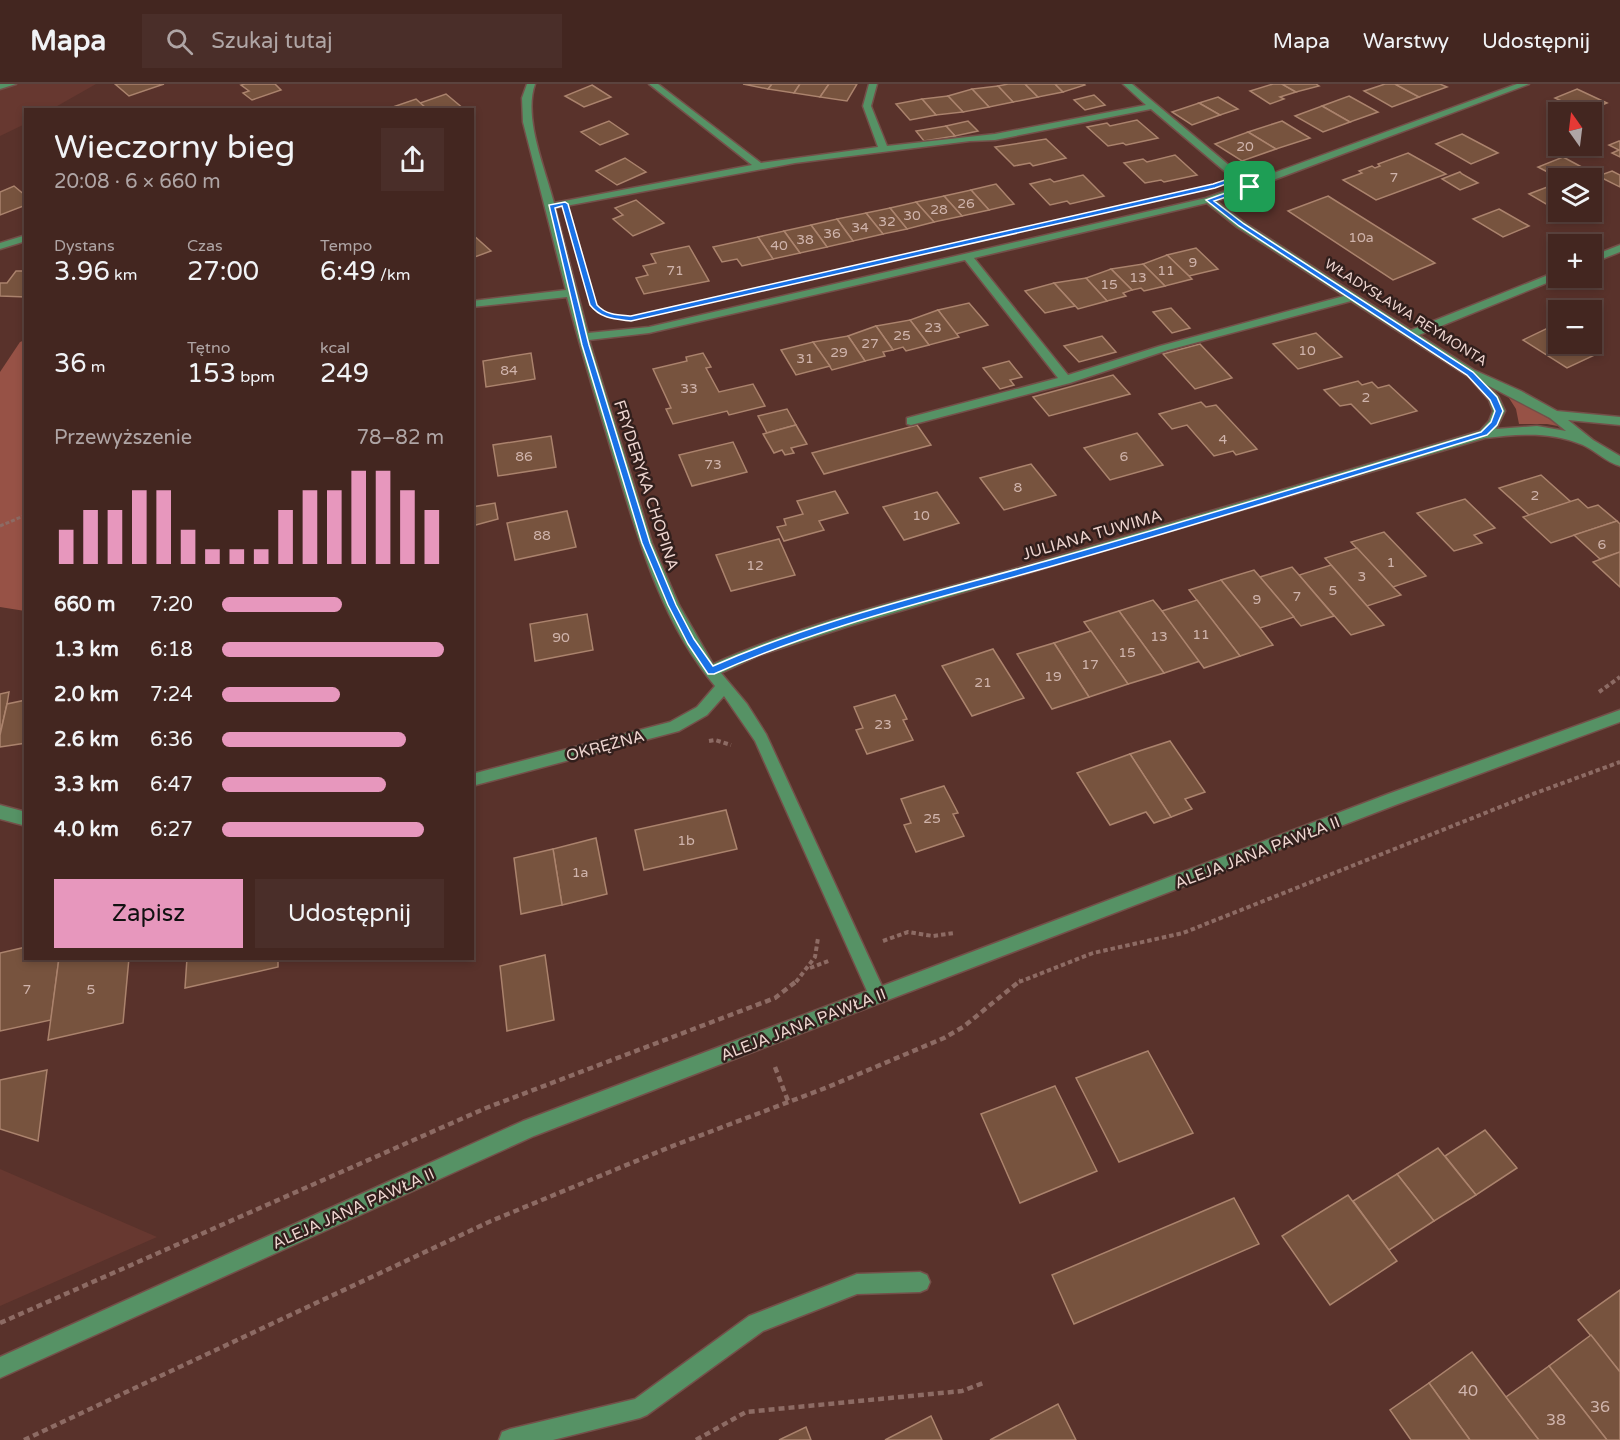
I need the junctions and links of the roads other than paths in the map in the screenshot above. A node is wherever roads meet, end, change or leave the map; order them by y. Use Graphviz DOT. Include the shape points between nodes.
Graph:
graph roads {
  1 [pos="12,84"];
  2 [pos="531,84"];
  3 [pos="653,84"];
  4 [pos="873,84"];
  5 [pos="1127,84"];
  6 [pos="1526,84"];
  7 [pos="0,86"];
  8 [pos="1152,106"];
  9 [pos="884,149"];
  10 [pos="760,167"];
  11 [pos="1250,187"];
  12 [pos="1209,200"];
  13 [pos="551,206"];
  14 [pos="24,239"];
  15 [pos="0,246"];
  16 [pos="1620,248"];
  17 [pos="967,256"];
  18 [pos="1602,256"];
  19 [pos="1548,278"];
  20 [pos="571,293"];
  21 [pos="1353,297"];
  22 [pos="474,304"];
  23 [pos="1411,334"];
  24 [pos="583,337"];
  25 [pos="1470,373"];
  26 [pos="1066,380"];
  27 [pos="1554,415"];
  28 [pos="911,421"];
  29 [pos="1620,421"];
  30 [pos="1484,434"];
  31 [pos="1589,442"];
  32 [pos="1620,462"];
  33 [pos="711,671"];
  34 [pos="723,686"];
  35 [pos="1620,716"];
  36 [pos="474,779"];
  37 [pos="0,812"];
  38 [pos="24,818"];
  39 [pos="878,996"];
  40 [pos="920,1282"];
  41 [pos="0,1368"];
  42 [pos="510,1440"];
  1 -- 7 [label="street"];
  2 -- 13 [label="street, FRYDERYKA CHOPINA" via="526,109"];
  3 -- 10 [label="street"];
  4 -- 9 [label="street" via="867,106"];
  5 -- 8 [label="street"];
  6 -- 11 [label="street"];
  8 -- 9 [label="street" via="995,137"];
  8 -- 11 [label="street"];
  9 -- 10 [label="street"];
  10 -- 13 [label="street"];
  11 -- 12 [label="street"];
  12 -- 17 [label="street"];
  12 -- 21 [label="street, WŁADYSŁAWA REYMONTA"];
  13 -- 20 [label="street, FRYDERYKA CHOPINA"];
  14 -- 15 [label="street"];
  16 -- 18 [label="street"];
  17 -- 24 [label="street" via="649,330"];
  17 -- 26 [label="street"];
  19 -- 23 [label="street"];
  20 -- 22 [label="street"];
  20 -- 24 [label="street, FRYDERYKA CHOPINA"];
  21 -- 23 [label="street, WŁADYSŁAWA REYMONTA"];
  21 -- 26 [label="street" via="1164,348"];
  23 -- 25 [label="street, WŁADYSŁAWA REYMONTA"];
  24 -- 33 [label="street, FRYDERYKA CHOPINA" via="646,543 672,605"];
  25 -- 27 [label="street, WŁADYSŁAWA REYMONTA"];
  25 -- 30 [label="street" via="1494,399 1499,411"];
  26 -- 28 [label="street"];
  27 -- 29 [label="street"];
  27 -- 31 [label="street, WŁADYSŁAWA REYMONTA"];
  30 -- 31 [label="street, JULIANA TUWIMA" via="1536,429 1564,432"];
  30 -- 33 [label="street, JULIANA TUWIMA" via="845,622 755,651"];
  31 -- 32 [label="street, WŁADYSŁAWA REYMONTA"];
  33 -- 34 [label="street, FRYDERYKA CHOPINA"];
  34 -- 36 [label="street, OKRĘŻNA" via="713,703 700,714 674,727"];
  34 -- 39 [label="street, FRYDERYKA CHOPINA" via="761,738"];
  35 -- 39 [label="street, ALEJA JANA PAWŁA II"];
  37 -- 38 [label="street"];
  39 -- 41 [label="street, ALEJA JANA PAWŁA II" via="530,1128"];
  40 -- 42 [label="street" via="857,1284 756,1323 640,1408"];
}
